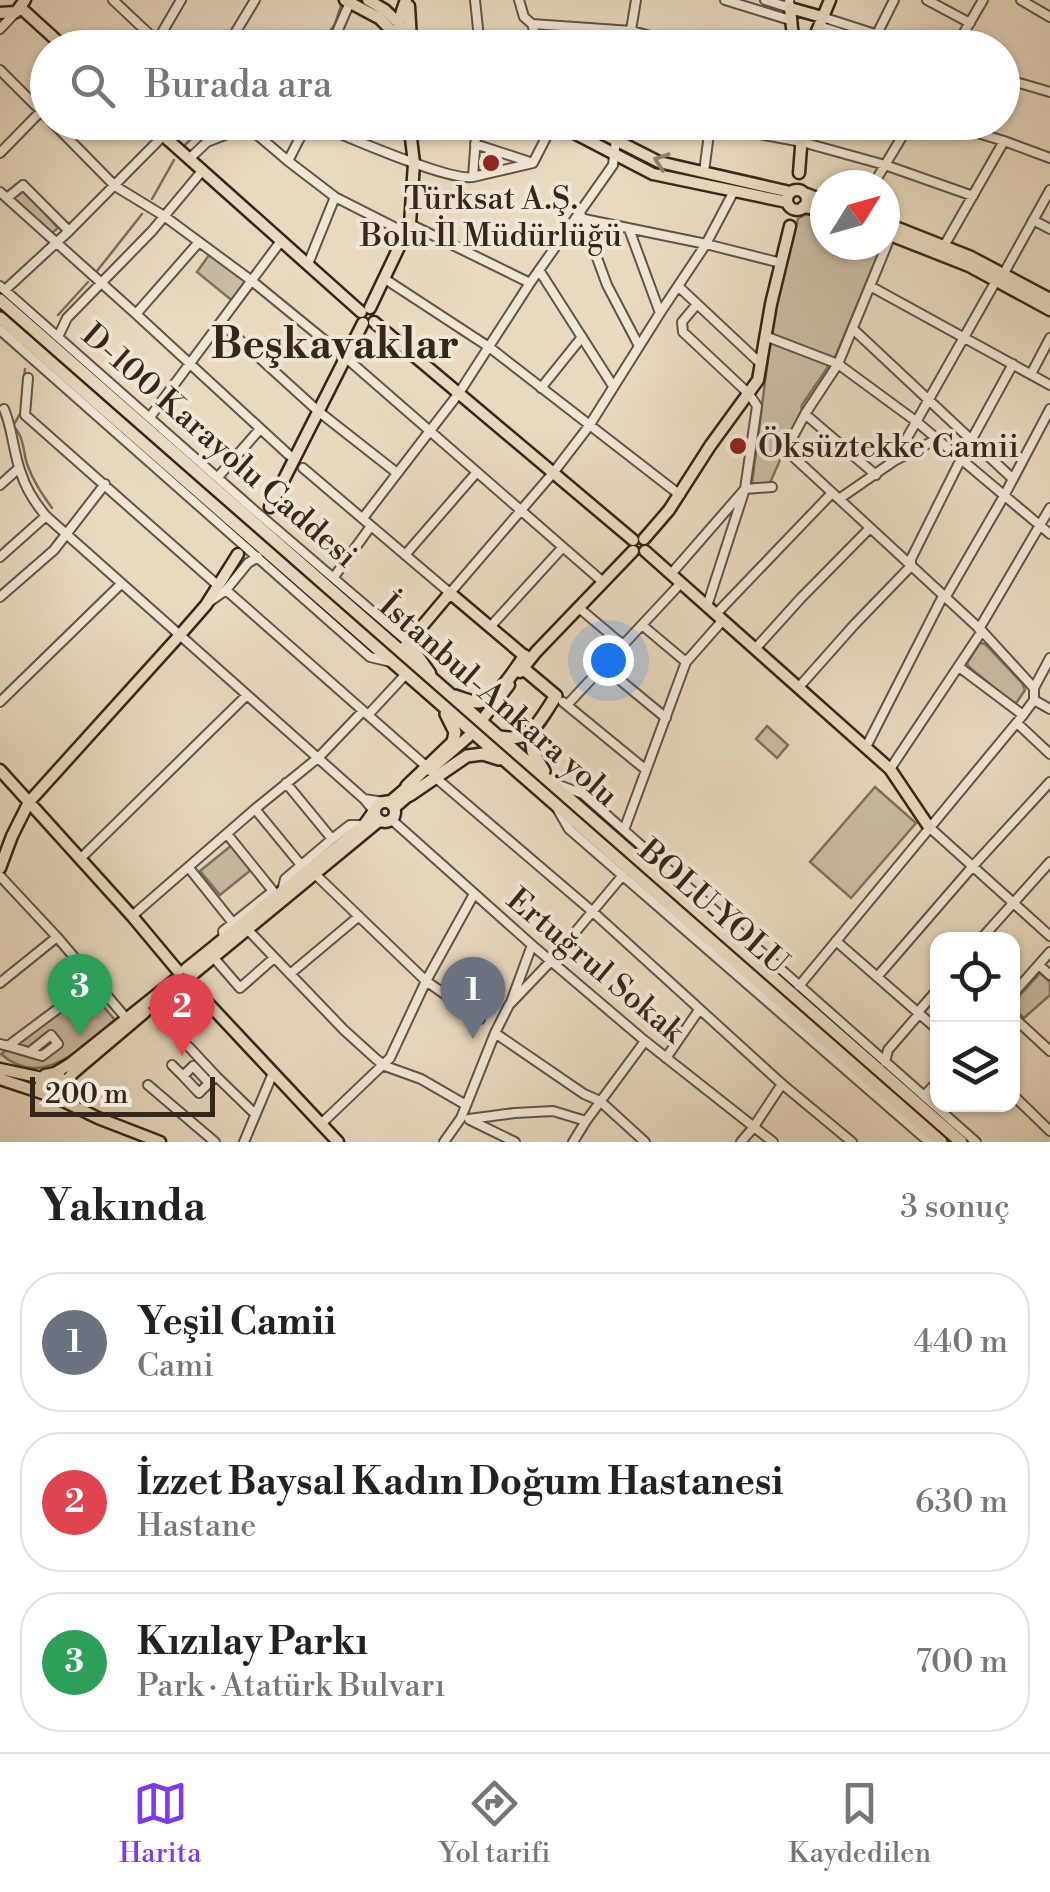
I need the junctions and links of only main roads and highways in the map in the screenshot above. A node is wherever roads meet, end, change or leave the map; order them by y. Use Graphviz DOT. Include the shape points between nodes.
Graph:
graph roads {
  1 [pos="368,0"];
  2 [pos="830,0"];
  3 [pos="349,1"];
  4 [pos="406,2"];
  5 [pos="23,5"];
  6 [pos="790,9"];
  7 [pos="385,10"];
  8 [pos="0,13"];
  9 [pos="399,22"];
  10 [pos="821,22"];
  11 [pos="47,30"];
  12 [pos="392,30"];
  13 [pos="401,30"];
  14 [pos="405,30"];
  15 [pos="817,30"];
  16 [pos="167,140"];
  17 [pos="411,140"];
  18 [pos="586,140"];
  19 [pos="612,140"];
  20 [pos="802,140"];
  21 [pos="796,199"];
  22 [pos="810,200"];
  23 [pos="810,204"];
  24 [pos="900,229"];
  25 [pos="900,238"];
  26 [pos="1000,276"];
  27 [pos="2,292"];
  28 [pos="1050,300"];
  29 [pos="1050,310"];
  30 [pos="367,316"];
  31 [pos="0,318"];
  32 [pos="270,507"];
  33 [pos="639,545"];
  34 [pos="238,554"];
  35 [pos="405,646"];
  36 [pos="526,662"];
  37 [pos="452,695"];
  38 [pos="442,706"];
  39 [pos="486,717"];
  40 [pos="530,733"];
  41 [pos="499,737"];
  42 [pos="469,738"];
  43 [pos="508,763"];
  44 [pos="0,770"];
  45 [pos="550,782"];
  46 [pos="408,791"];
  47 [pos="29,802"];
  48 [pos="385,813"];
  49 [pos="929,828"];
  50 [pos="0,872"];
  51 [pos="183,977"];
  52 [pos="0,1069"];
  53 [pos="55,1073"];
  54 [pos="42,1078"];
  55 [pos="0,1079"];
  56 [pos="56,1091"];
  57 [pos="160,1142"];
  58 [pos="338,1142"];
  59 [pos="940,1142"];
  60 [pos="962,1142"];
  1 -- 7 [label="main road"];
  2 -- 10 [label="main road"];
  3 -- 12 [label="main road"];
  4 -- 7 [label="main road"];
  4 -- 9 [label="main road"];
  4 -- 14 [label="main road"];
  5 -- 8 [label="main road"];
  5 -- 11 [label="main road"];
  6 -- 10 [label="main road"];
  7 -- 9 [label="main road"];
  9 -- 13 [label="main road"];
  10 -- 15 [label="main road"];
  16 -- 30 [label="main road"];
  17 -- 30 [label="main road" via="408,229"];
  18 -- 21 [label="main road" via="653,174"];
  21 -- 19 [label="main road, one-way" via="658,162"];
  20 -- 21 [label="main road"];
  21 -- 22 [label="main road"];
  21 -- 23 [label="main road"];
  21 -- 33 [label="main road" via="758,380"];
  24 -- 26 [label="main road"];
  25 -- 26 [label="main road"];
  26 -- 28 [label="main road"];
  26 -- 29 [label="main road"];
  27 -- 35 [label="highway, İstanbul-Ankara yolu"];
  30 -- 32 [label="main road"];
  30 -- 33 [label="main road"];
  31 -- 38 [label="highway, BOLU YOLU"];
  33 -- 36 [label="main road"];
  33 -- 49 [label="main road" via="890,769"];
  34 -- 47 [label="main road" via="206,605"];
  35 -- 36 [label="main road" via="450,594"];
  35 -- 37 [label="highway, İstanbul-Ankara yolu"];
  36 -- 37 [label="highway" via="486,700"];
  36 -- 39 [label="main road"];
  36 -- 40 [label="highway" via="556,696"];
  37 -- 41 [label="highway, İstanbul-Ankara yolu"];
  38 -- 43 [label="highway, BOLU YOLU"];
  38 -- 46 [label="highway" via="455,737"];
  40 -- 41 [label="highway"];
  40 -- 45 [label="highway"];
  41 -- 45 [label="highway, İstanbul-Ankara yolu"];
  42 -- 46 [label="main road"];
  43 -- 46 [label="highway" via="472,754"];
  43 -- 59 [label="highway, BOLU YOLU"];
  44 -- 47 [label="main road"];
  45 -- 60 [label="highway, İstanbul-Ankara yolu"];
  46 -- 48 [label="main road"];
  47 -- 50 [label="main road"];
  47 -- 51 [label="main road"];
  48 -- 51 [label="main road"];
  48 -- 51 [label="main road"];
  51 -- 53 [label="main road"];
  51 -- 56 [label="main road"];
  51 -- 58 [label="main road"];
  52 -- 54 [label="main road"];
  53 -- 54 [label="main road"];
  53 -- 56 [label="main road" via="61,1077"];
  54 -- 56 [label="main road" via="40,1086"];
  55 -- 56 [label="main road"];
  56 -- 57 [label="main road"];
}
